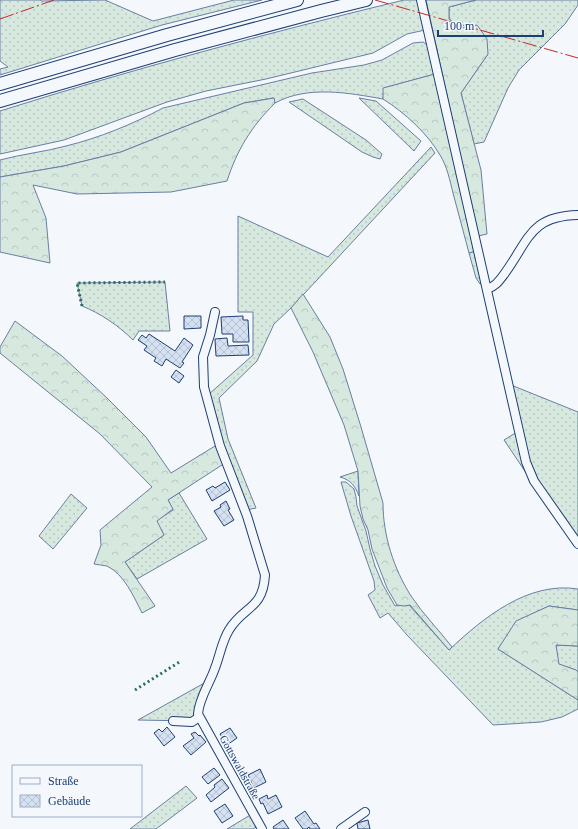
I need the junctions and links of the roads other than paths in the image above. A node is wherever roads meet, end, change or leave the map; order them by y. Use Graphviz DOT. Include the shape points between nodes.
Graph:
graph roads {
  1 [pos="297,0"];
  2 [pos="366,0"];
  3 [pos="421,0"];
  4 [pos="0,84"];
  5 [pos="0,101"];
  6 [pos="578,215"];
  7 [pos="487,289"];
  8 [pos="215,312"];
  9 [pos="578,544"];
  10 [pos="199,717"];
  11 [pos="173,721"];
  12 [pos="365,812"];
  13 [pos="262,829"];
  14 [pos="341,829"];
  1 -- 4 [label="highway"];
  2 -- 5 [label="highway" via="191,46"];
  3 -- 7 [label="street"];
  6 -- 7 [label="street" via="551,219 538,226 529,234 495,286"];
  7 -- 9 [label="street" via="526,462 534,481"];
  8 -- 10 [label="street" via="203,357 204,387 220,446 247,516 265,575 260,597 229,630 200,703"];
  10 -- 11 [label="street" via="192,722"];
  10 -- 13 [label="street, Gottswaldstraße"];
  12 -- 14 [label="street"];
}
